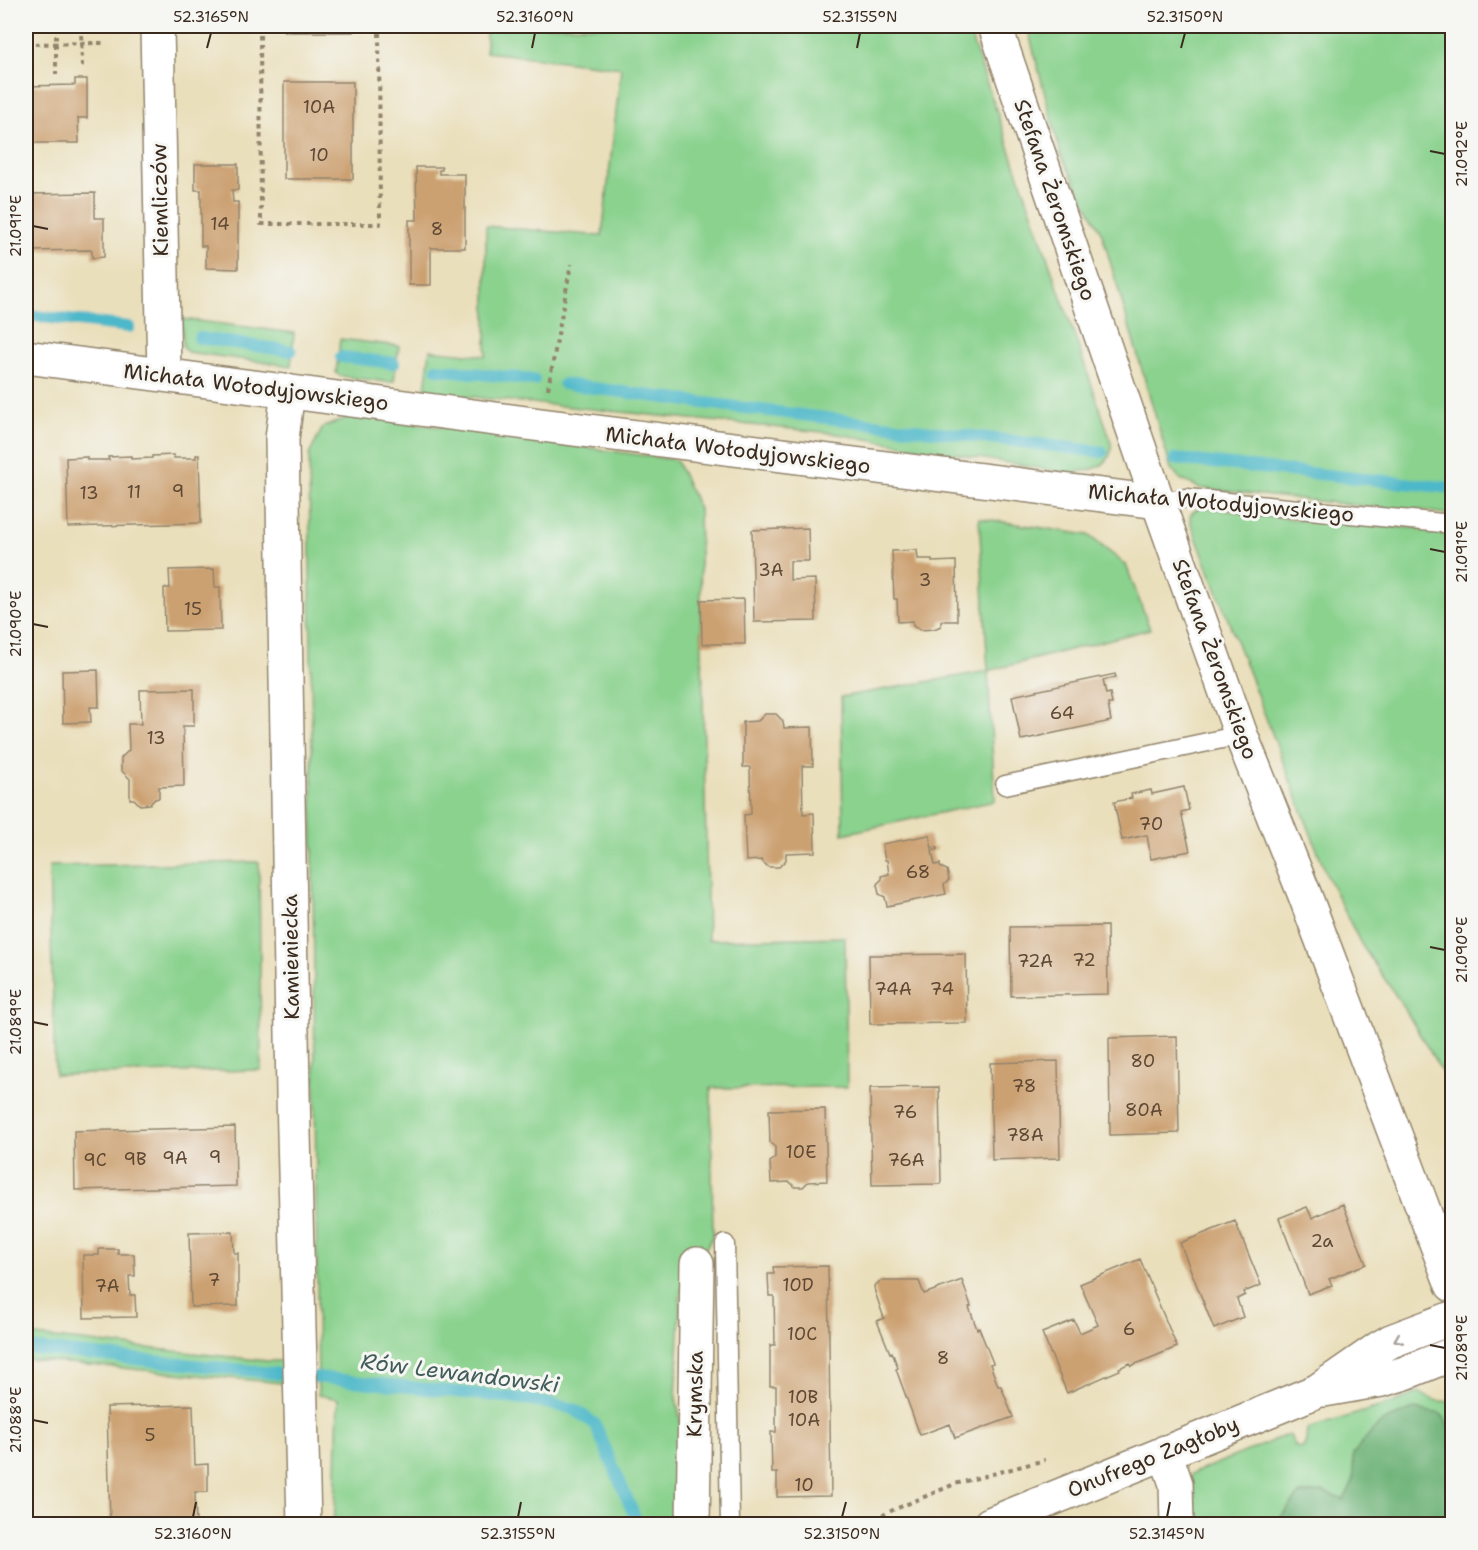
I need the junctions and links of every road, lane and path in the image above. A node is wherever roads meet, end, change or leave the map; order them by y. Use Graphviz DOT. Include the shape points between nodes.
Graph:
graph roads {
  1 [pos="56,26"];
  2 [pos="81,26"];
  3 [pos="157,26"];
  4 [pos="260,26"];
  5 [pos="379,26"];
  6 [pos="995,26"];
  7 [pos="103,42"];
  8 [pos="81,43"];
  9 [pos="26,44"];
  10 [pos="56,44"];
  11 [pos="82,68"];
  12 [pos="56,74"];
  13 [pos="571,264"];
  14 [pos="26,357"];
  15 [pos="164,375"];
  16 [pos="288,391"];
  17 [pos="541,425"];
  18 [pos="1158,502"];
  19 [pos="1452,524"];
  20 [pos="1241,735"];
  21 [pos="1005,785"];
  22 [pos="725,1244"];
  23 [pos="697,1264"];
  24 [pos="1452,1286"];
  25 [pos="1452,1318"];
  26 [pos="1452,1354"];
  27 [pos="1317,1391"];
  28 [pos="1165,1452"];
  29 [pos="304,1524"];
  30 [pos="693,1524"];
  31 [pos="730,1524"];
  32 [pos="990,1524"];
  33 [pos="1177,1524"];
  1 -- 10 [label="path"];
  2 -- 8 [label="path"];
  3 -- 15 [label="street, Kiemliczów"];
  4 -- 5 [label="path" via="261,224 380,224"];
  6 -- 18 [label="street, Stefana Żeromskiego"];
  7 -- 8 [label="path"];
  8 -- 10 [label="path"];
  8 -- 11 [label="path"];
  9 -- 10 [label="path"];
  10 -- 12 [label="path"];
  13 -- 17 [label="path"];
  14 -- 15 [label="street, Michała Wołodyjowskiego"];
  15 -- 16 [label="street, Michała Wołodyjowskiego"];
  16 -- 17 [label="street, Michała Wołodyjowskiego"];
  16 -- 29 [label="street, Kamieniecka" via="282,451"];
  17 -- 18 [label="street, Michała Wołodyjowskiego"];
  18 -- 19 [label="lane, Michała Wołodyjowskiego" via="1186,498"];
  18 -- 20 [label="street, Stefana Żeromskiego"];
  20 -- 21 [label="lane"];
  20 -- 24 [label="street, Stefana Żeromskiego"];
  22 -- 31 [label="lane"];
  23 -- 30 [label="street, Krymska"];
  25 -- 27 [label="street, Onufrego Zagłoby, one-way" via="1391,1341"];
  26 -- 27 [label="street, Onufrego Zagłoby" via="1382,1380"];
  27 -- 28 [label="street, Onufrego Zagłoby"];
  28 -- 32 [label="street, Onufrego Zagłoby"];
  28 -- 33 [label="street" via="1176,1484"];
}
